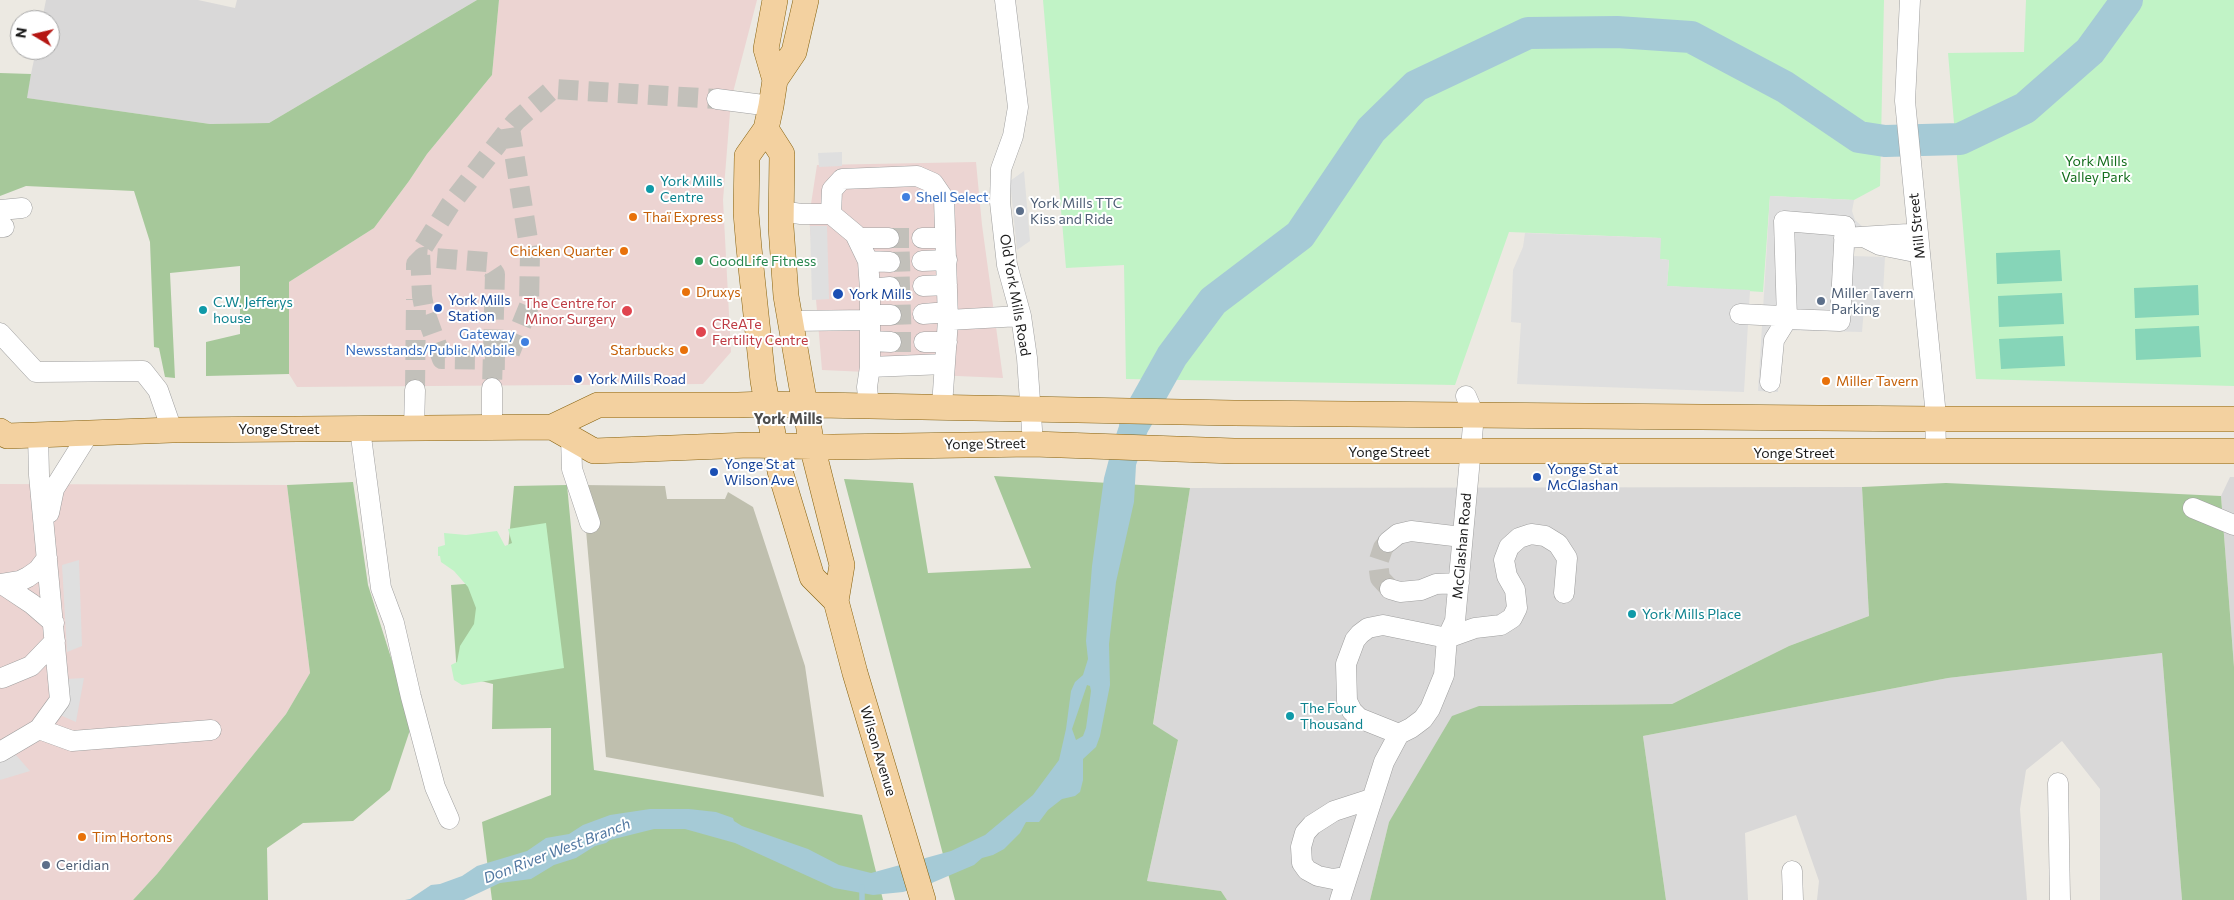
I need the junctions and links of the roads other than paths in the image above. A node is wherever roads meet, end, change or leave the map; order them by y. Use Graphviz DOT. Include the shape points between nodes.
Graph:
graph roads {
  1 [pos="775,0"];
  2 [pos="806,0"];
  3 [pos="1005,0"];
  4 [pos="1910,0"];
  5 [pos="775,80"];
  6 [pos="717,99"];
  7 [pos="768,117"];
  8 [pos="22,208"];
  9 [pos="781,211"];
  10 [pos="831,214"];
  11 [pos="2,221"];
  12 [pos="857,238"];
  13 [pos="889,238"];
  14 [pos="922,238"];
  15 [pos="945,238"];
  16 [pos="1844,238"];
  17 [pos="1918,243"];
  18 [pos="946,260"];
  19 [pos="868,261"];
  20 [pos="922,261"];
  21 [pos="890,262"];
  22 [pos="947,285"];
  23 [pos="890,286"];
  24 [pos="923,286"];
  25 [pos="870,289"];
  26 [pos="923,314"];
  27 [pos="1740,314"];
  28 [pos="891,315"];
  29 [pos="948,316"];
  30 [pos="1021,316"];
  31 [pos="870,317"];
  32 [pos="1787,319"];
  33 [pos="790,321"];
  34 [pos="0,333"];
  35 [pos="870,341"];
  36 [pos="891,342"];
  37 [pos="924,342"];
  38 [pos="946,342"];
  39 [pos="945,364"];
  40 [pos="870,367"];
  41 [pos="1770,382"];
  42 [pos="492,388"];
  43 [pos="415,390"];
  44 [pos="766,404"];
  45 [pos="804,404"];
  46 [pos="942,406"];
  47 [pos="1470,406"];
  48 [pos="869,407"];
  49 [pos="1030,407"];
  50 [pos="2234,418"];
  51 [pos="1935,419"];
  52 [pos="414,428"];
  53 [pos="492,428"];
  54 [pos="360,429"];
  55 [pos="172,430"];
  56 [pos="561,432"];
  57 [pos="89,433"];
  58 [pos="38,435"];
  59 [pos="2,437"];
  60 [pos="1033,444"];
  61 [pos="774,445"];
  62 [pos="812,446"];
  63 [pos="2234,451"];
  64 [pos="1469,452"];
  65 [pos="1936,453"];
  66 [pos="2193,508"];
  67 [pos="590,523"];
  68 [pos="2234,525"];
  69 [pos="45,530"];
  70 [pos="1462,538"];
  71 [pos="1388,542"];
  72 [pos="47,558"];
  73 [pos="1459,583"];
  74 [pos="1,584"];
  75 [pos="1390,588"];
  76 [pos="1564,593"];
  77 [pos="836,600"];
  78 [pos="54,632"];
  79 [pos="1447,638"];
  80 [pos="2,678"];
  81 [pos="39,729"];
  82 [pos="211,730"];
  83 [pos="1399,734"];
  84 [pos="0,752"];
  85 [pos="2058,783"];
  86 [pos="1371,799"];
  87 [pos="449,819"];
  88 [pos="1792,871"];
  89 [pos="1347,877"];
  90 [pos="923,900"];
  91 [pos="1340,900"];
  92 [pos="1793,900"];
  93 [pos="2060,900"];
  1 -- 5 [label="main road" via="766,49"];
  2 -- 5 [label="main road" via="794,52"];
  3 -- 30 [label="street, Old York Mills Road" via="1018,107 1013,136 1001,169 1000,202 1007,265"];
  4 -- 17 [label="street, Mill Street" via="1905,101"];
  5 -- 7 [label="main road"];
  6 -- 7 [label="street"];
  7 -- 9 [label="main road" via="782,154"];
  7 -- 44 [label="main road" via="747,156 746,213"];
  8 -- 11 [label="street"];
  9 -- 10 [label="street"];
  9 -- 33 [label="main road"];
  10 -- 12 [label="street"];
  10 -- 15 [label="street" via="832,190 842,179 917,176 933,183 944,199"];
  12 -- 13 [label="street"];
  12 -- 19 [label="street"];
  14 -- 15 [label="street"];
  15 -- 18 [label="street"];
  16 -- 17 [label="street" via="1866,238 1880,245 1910,251"];
  16 -- 32 [label="street" via="1840,321"];
  16 -- 32 [label="street" via="1845,226 1784,221"];
  17 -- 51 [label="street, Mill Street"];
  18 -- 20 [label="street"];
  18 -- 22 [label="street"];
  19 -- 21 [label="street"];
  19 -- 25 [label="street"];
  22 -- 24 [label="street"];
  22 -- 29 [label="street"];
  23 -- 25 [label="street"];
  25 -- 31 [label="street"];
  26 -- 29 [label="street"];
  27 -- 32 [label="street"];
  28 -- 31 [label="street"];
  29 -- 30 [label="street"];
  29 -- 38 [label="street"];
  30 -- 49 [label="street, Old York Mills Road"];
  31 -- 33 [label="street"];
  31 -- 35 [label="street"];
  32 -- 41 [label="street" via="1774,340"];
  33 -- 45 [label="main road"];
  34 -- 55 [label="street" via="36,372 143,371 158,390"];
  35 -- 36 [label="street"];
  35 -- 40 [label="street"];
  37 -- 38 [label="street"];
  38 -- 39 [label="street"];
  39 -- 40 [label="street"];
  39 -- 46 [label="street"];
  40 -- 48 [label="street"];
  42 -- 53 [label="street"];
  43 -- 52 [label="street"];
  44 -- 45 [label="main road, Yonge Street"];
  44 -- 56 [label="main road, Yonge Street" via="598,405"];
  44 -- 61 [label="main road"];
  45 -- 48 [label="main road, Yonge Street"];
  45 -- 62 [label="main road, Wilson Avenue"];
  46 -- 48 [label="main road, Yonge Street"];
  46 -- 49 [label="main road, Yonge Street"];
  47 -- 49 [label="main road, Yonge Street" via="1234,413"];
  47 -- 51 [label="main road, Yonge Street"];
  47 -- 64 [label="street, McGlashan Road"];
  49 -- 60 [label="street, Old York Mills Road"];
  50 -- 51 [label="main road, Yonge Street"];
  51 -- 65 [label="street, Mill Street"];
  52 -- 53 [label="main road, Yonge Street"];
  52 -- 54 [label="main road, Yonge Street"];
  53 -- 56 [label="main road, Yonge Street"];
  54 -- 55 [label="main road, Yonge Street"];
  54 -- 87 [label="street" via="381,588 394,622 435,787"];
  55 -- 57 [label="main road, Yonge Street"];
  56 -- 61 [label="main road, Yonge Street" via="594,450"];
  56 -- 67 [label="street"];
  57 -- 58 [label="main road, Yonge Street"];
  57 -- 69 [label="street" via="54,488"];
  58 -- 59 [label="main road, Yonge Street"];
  58 -- 69 [label="street"];
  60 -- 62 [label="main road, Yonge Street"];
  60 -- 64 [label="main road, Yonge Street" via="1234,452"];
  61 -- 62 [label="main road, Yonge Street"];
  61 -- 77 [label="main road" via="812,577"];
  62 -- 77 [label="main road, Wilson Avenue" via="842,565"];
  63 -- 65 [label="main road, Yonge Street"];
  64 -- 65 [label="main road, Yonge Street"];
  64 -- 70 [label="street, McGlashan Road"];
  66 -- 68 [label="street"];
  69 -- 72 [label="street"];
  70 -- 71 [label="street" via="1412,531 1398,534"];
  70 -- 73 [label="street, McGlashan Road"];
  72 -- 74 [label="street" via="28,577"];
  72 -- 78 [label="street"];
  73 -- 75 [label="street" via="1400,592"];
  73 -- 79 [label="street, McGlashan Road" via="1455,621"];
  74 -- 78 [label="street" via="32,604"];
  76 -- 79 [label="street" via="1567,558 1558,544 1545,536 1531,534 1519,538 1509,547 1504,560 1507,576 1515,590 1517,608 1512,618 1502,625 1475,628"];
  77 -- 90 [label="main road, Wilson Avenue"];
  78 -- 80 [label="street" via="31,666"];
  78 -- 81 [label="street" via="60,700"];
  79 -- 83 [label="street" via="1444,675 1435,700 1423,719"];
  79 -- 83 [label="street" via="1383,625 1368,628 1355,640 1346,664 1346,701 1359,718"];
  81 -- 82 [label="street" via="72,741"];
  81 -- 84 [label="street"];
  83 -- 86 [label="street" via="1384,762"];
  85 -- 93 [label="street"];
  86 -- 89 [label="street"];
  86 -- 89 [label="street" via="1334,811 1312,825 1301,847 1302,863 1308,870 1333,879"];
  88 -- 92 [label="street"];
  89 -- 91 [label="street"];
}
